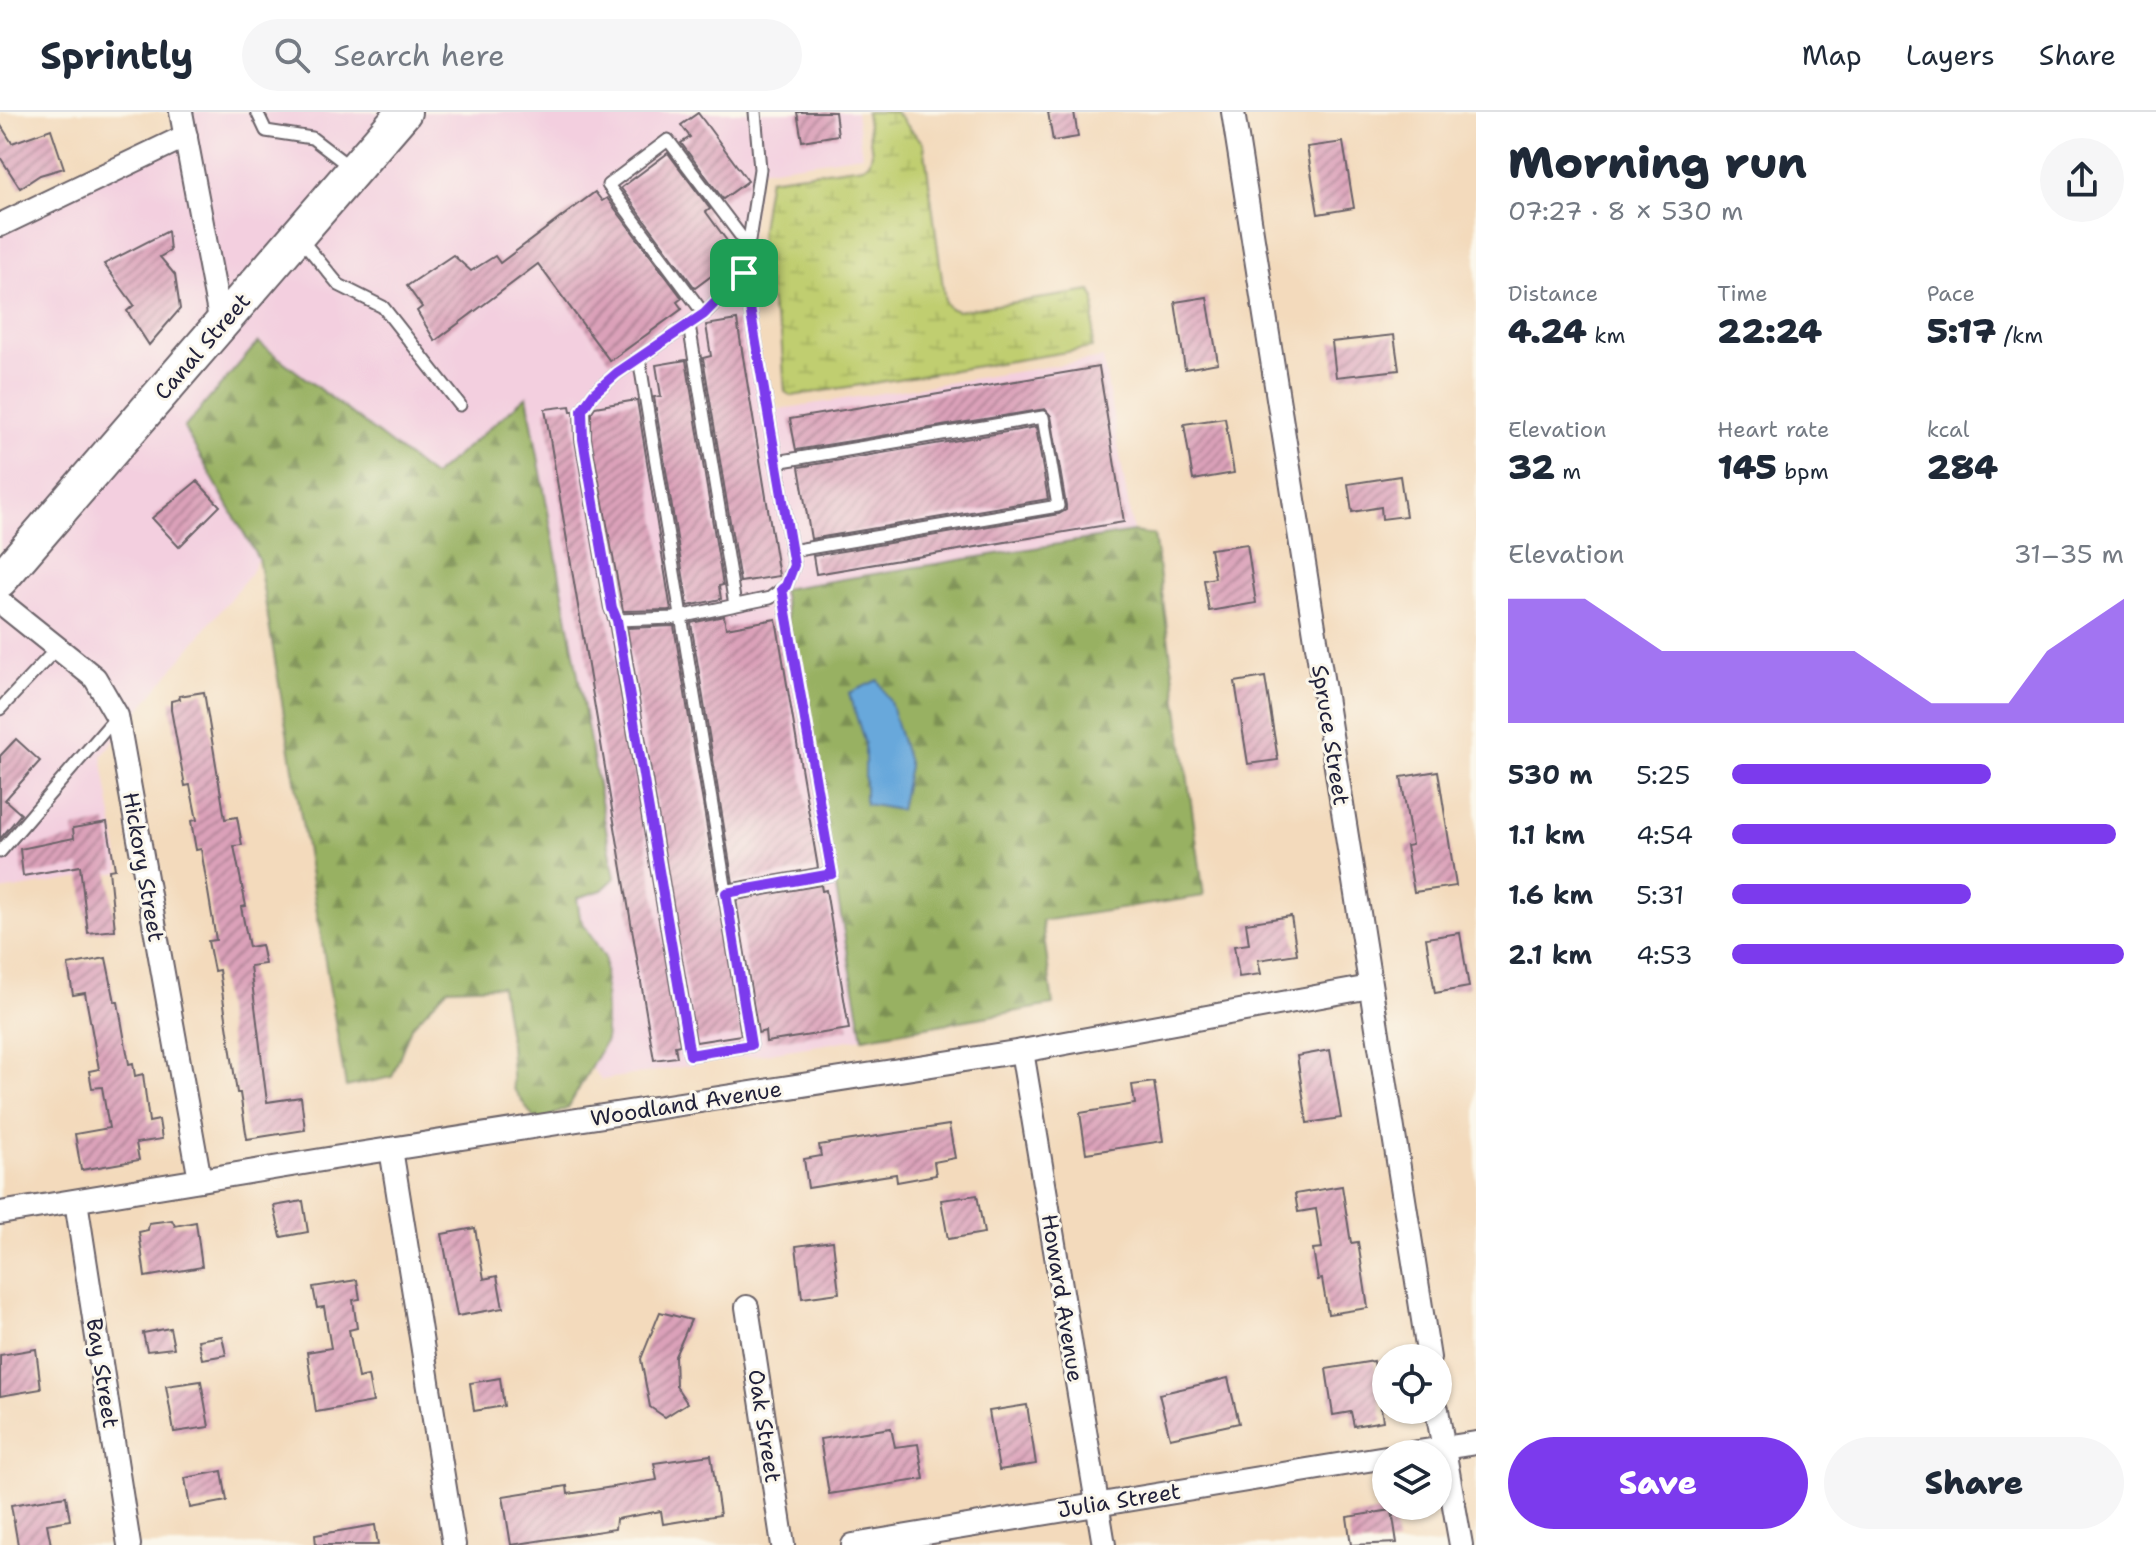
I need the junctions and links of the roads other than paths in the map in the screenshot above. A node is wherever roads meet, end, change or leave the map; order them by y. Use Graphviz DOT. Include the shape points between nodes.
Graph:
graph roads {
  1 [pos="181,112"];
  2 [pos="257,112"];
  3 [pos="404,112"];
  4 [pos="755,112"];
  5 [pos="1233,112"];
  6 [pos="186,136"];
  7 [pos="354,170"];
  8 [pos="0,225"];
  9 [pos="297,235"];
  10 [pos="749,247"];
  11 [pos="744,273"];
  12 [pos="704,314"];
  13 [pos="221,324"];
  14 [pos="689,325"];
  15 [pos="639,358"];
  16 [pos="460,405"];
  17 [pos="776,462"];
  18 [pos="791,551"];
  19 [pos="8,565"];
  20 [pos="782,589"];
  21 [pos="0,602"];
  22 [pos="735,605"];
  23 [pos="680,617"];
  24 [pos="617,620"];
  25 [pos="57,648"];
  26 [pos="0,709"];
  27 [pos="117,716"];
  28 [pos="0,852"];
  29 [pos="726,893"];
  30 [pos="1370,987"];
  31 [pos="1022,1051"];
  32 [pos="391,1149"];
  33 [pos="200,1180"];
  34 [pos="76,1201"];
  35 [pos="0,1213"];
  36 [pos="747,1307"];
  37 [pos="1427,1344"];
  38 [pos="1476,1443"];
  39 [pos="1452,1447"];
  40 [pos="1372,1459"];
  41 [pos="1452,1496"];
  42 [pos="1096,1504"];
  43 [pos="129,1545"];
  44 [pos="454,1545"];
  45 [pos="783,1545"];
  46 [pos="853,1545"];
  47 [pos="1104,1545"];
  48 [pos="1461,1545"];
  1 -- 6 [label="street"];
  2 -- 7 [label="lane" via="266,131 312,138"];
  3 -- 7 [label="main road, Canal Street"];
  4 -- 10 [label="lane" via="760,169"];
  5 -- 30 [label="street, Spruce Street"];
  6 -- 8 [label="street"];
  6 -- 13 [label="street"];
  7 -- 9 [label="main road, Canal Street"];
  9 -- 13 [label="main road, Canal Street"];
  9 -- 16 [label="lane" via="339,285 383,307"];
  10 -- 11 [label="lane"];
  10 -- 12 [label="lane" via="668,140 608,185"];
  11 -- 12 [label="lane"];
  11 -- 17 [label="lane"];
  12 -- 14 [label="lane"];
  13 -- 19 [label="main road, Canal Street"];
  14 -- 15 [label="lane"];
  14 -- 22 [label="lane"];
  15 -- 23 [label="lane"];
  15 -- 24 [label="lane" via="594,393 582,410"];
  17 -- 18 [label="lane"];
  17 -- 18 [label="lane" via="1043,417 1046,432 1058,506"];
  18 -- 20 [label="lane" via="794,565"];
  20 -- 22 [label="lane" via="770,598"];
  20 -- 29 [label="lane" via="832,874"];
  21 -- 25 [label="street, Hickory Street"];
  22 -- 23 [label="lane"];
  23 -- 24 [label="lane"];
  23 -- 29 [label="lane"];
  24 -- 29 [label="lane" via="690,1055 751,1045"];
  25 -- 26 [label="lane"];
  25 -- 27 [label="street, Hickory Street" via="95,678"];
  27 -- 28 [label="lane"];
  27 -- 33 [label="street, Hickory Street"];
  30 -- 31 [label="street, Woodland Avenue"];
  30 -- 37 [label="street, Spruce Street"];
  31 -- 32 [label="street, Woodland Avenue"];
  31 -- 42 [label="street, Howard Avenue"];
  32 -- 33 [label="street, Woodland Avenue"];
  32 -- 44 [label="street"];
  33 -- 34 [label="street, Woodland Avenue"];
  34 -- 35 [label="street, Woodland Avenue"];
  34 -- 43 [label="street, Bay Street"];
  36 -- 45 [label="street, Oak Street"];
  38 -- 39 [label="street"];
  40 -- 42 [label="street, Julia Street"];
  41 -- 48 [label="street"];
  42 -- 46 [label="street, Julia Street"];
  42 -- 47 [label="street, Howard Avenue"];
}
